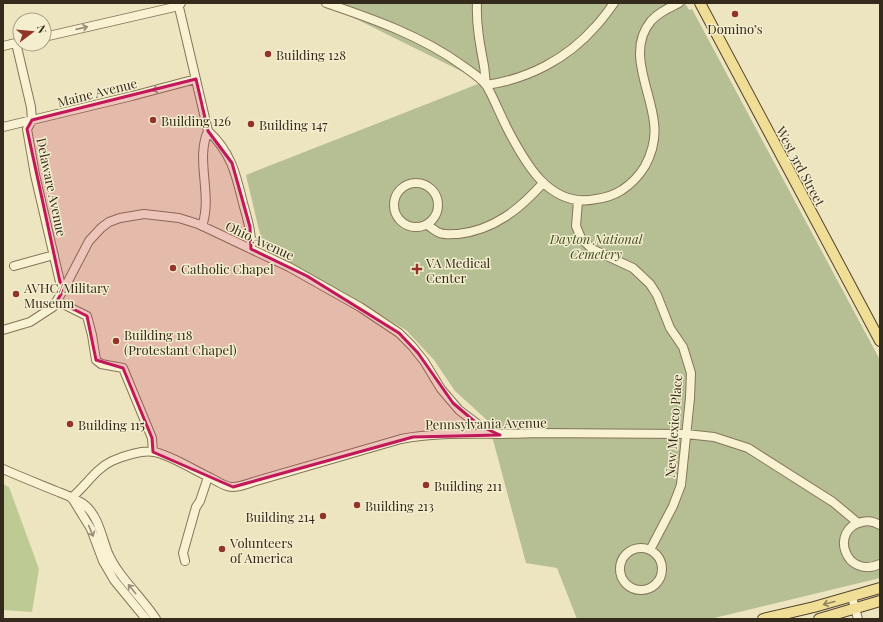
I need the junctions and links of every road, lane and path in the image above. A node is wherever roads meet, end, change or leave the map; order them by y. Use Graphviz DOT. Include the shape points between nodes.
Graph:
graph roads {
  1 [pos="326,3"];
  2 [pos="477,3"];
  3 [pos="614,3"];
  4 [pos="679,3"];
  5 [pos="700,3"];
  6 [pos="180,4"];
  7 [pos="52,35"];
  8 [pos="20,52"];
  9 [pos="196,79"];
  10 [pos="486,85"];
  11 [pos="32,120"];
  12 [pos="3,127"];
  13 [pos="208,131"];
  14 [pos="543,183"];
  15 [pos="578,201"];
  16 [pos="427,225"];
  17 [pos="202,226"];
  18 [pos="251,249"];
  19 [pos="54,256"];
  20 [pos="14,266"];
  21 [pos="65,287"];
  22 [pos="57,301"];
  23 [pos="3,330"];
  24 [pos="880,341"];
  25 [pos="686,434"];
  26 [pos="500,435"];
  27 [pos="153,452"];
  28 [pos="3,469"];
  29 [pos="208,477"];
  30 [pos="71,498"];
  31 [pos="858,523"];
  32 [pos="880,525"];
  33 [pos="650,550"];
  34 [pos="185,561"];
  35 [pos="880,564"];
  36 [pos="880,588"];
  37 [pos="852,597"];
  38 [pos="880,601"];
  39 [pos="856,609"];
  40 [pos="146,619"];
  41 [pos="156,619"];
  42 [pos="763,619"];
  43 [pos="819,619"];
  44 [pos="858,619"];
  1 -- 10 [label="street" via="427,43 480,78"];
  2 -- 10 [label="street" via="478,31"];
  3 -- 10 [label="street" via="596,27 557,60 528,74"];
  4 -- 15 [label="street" via="652,20 640,42 640,59 655,123 653,143 647,162 638,176 622,190 601,198"];
  5 -- 24 [label="main road, West 3rd Street"];
  7 -- 6 [label="street, one-way"];
  6 -- 9 [label="street"];
  8 -- 11 [label="street, Delaware Avenue" via="32,107"];
  9 -- 11 [label="street, Maine Avenue, one-way"];
  9 -- 13 [label="street"];
  10 -- 14 [label="street" via="524,158"];
  11 -- 12 [label="street, Maine Avenue"];
  11 -- 19 [label="street, Delaware Avenue" via="27,129"];
  13 -- 17 [label="street" via="204,147 206,208"];
  13 -- 18 [label="street" via="228,156 237,175 251,233"];
  14 -- 15 [label="street" via="556,193"];
  14 -- 16 [label="street" via="506,217 481,229 448,234 440,233"];
  15 -- 25 [label="street, New Mexico Place" via="576,226 581,238 592,249 627,264 644,277 657,295 670,328 683,347 691,373"];
  16 -- 16 [label="street" via="407,226 397,217 394,201 404,186 415,183 425,185 437,196 437,213"];
  17 -- 18 [label="street, Ohio Avenue"];
  17 -- 21 [label="street, Ohio Avenue" via="179,218 144,214 109,222 89,241"];
  18 -- 26 [label="street, Ohio Avenue" via="307,276 399,333 418,353 453,403 480,426"];
  19 -- 20 [label="street"];
  19 -- 21 [label="street, Delaware Avenue" via="60,282"];
  21 -- 22 [label="street, Ohio Avenue"];
  22 -- 23 [label="street, Ohio Avenue" via="43,314 20,326"];
  22 -- 27 [label="street" via="87,316 96,360 101,364 123,368 152,438"];
  25 -- 26 [label="street, Pennsylvania Avenue"];
  25 -- 31 [label="street, Pennsylvania Avenue" via="714,437 748,448 834,502"];
  25 -- 33 [label="street, New Mexico Place" via="681,485"];
  26 -- 29 [label="street, Pennsylvania Avenue" via="437,434 413,437 232,487"];
  27 -- 29 [label="street, Pennsylvania Avenue"];
  27 -- 30 [label="street, Pennsylvania Avenue" via="140,453 112,462 97,472"];
  28 -- 30 [label="street"];
  29 -- 34 [label="street" via="196,507 185,547"];
  30 -- 40 [label="street, one-way" via="91,529 103,561 114,580"];
  41 -- 30 [label="street, one-way" via="116,567 93,514 86,506"];
  31 -- 32 [label="street" via="865,521"];
  31 -- 35 [label="street" via="847,533 844,540 846,555 851,562 865,568"];
  33 -- 33 [label="street" via="660,559 660,579 644,591 630,588 620,577 623,556 636,548"];
  36 -- 37 [label="main road"];
  37 -- 39 [label="street"];
  37 -- 42 [label="main road, one-way"];
  38 -- 39 [label="main road"];
  39 -- 43 [label="main road"];
  39 -- 44 [label="street"];
}
